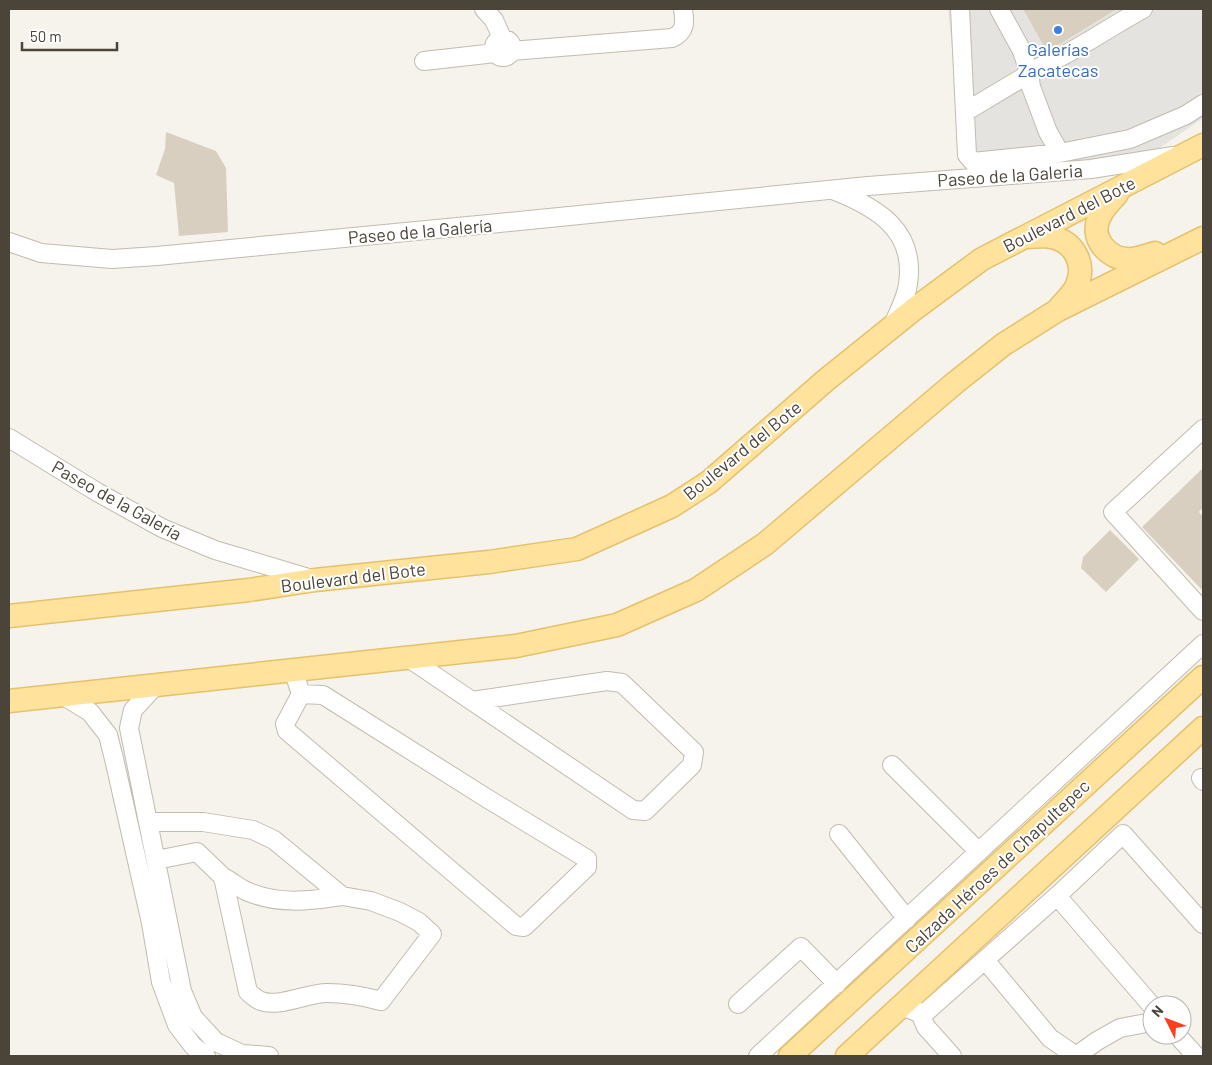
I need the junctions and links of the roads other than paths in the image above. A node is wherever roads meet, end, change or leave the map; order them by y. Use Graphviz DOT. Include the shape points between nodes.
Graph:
graph roads {
  1 [pos="484,9"];
  2 [pos="683,9"];
  3 [pos="960,9"];
  4 [pos="999,9"];
  5 [pos="1143,9"];
  6 [pos="503,48"];
  7 [pos="424,61"];
  8 [pos="1029,72"];
  9 [pos="1203,104"];
  10 [pos="965,112"];
  11 [pos="1197,146"];
  12 [pos="1060,153"];
  13 [pos="1124,186"];
  14 [pos="833,190"];
  15 [pos="1027,236"];
  16 [pos="1199,240"];
  17 [pos="9,242"];
  18 [pos="1058,310"];
  19 [pos="892,328"];
  20 [pos="1203,430"];
  21 [pos="9,438"];
  22 [pos="315,580"];
  23 [pos="1203,611"];
  24 [pos="9,616"];
  25 [pos="1203,644"];
  26 [pos="407,658"];
  27 [pos="293,670"];
  28 [pos="1203,677"];
  29 [pos="157,684"];
  30 [pos="301,694"];
  31 [pos="62,695"];
  32 [pos="9,701"];
  33 [pos="472,701"];
  34 [pos="1203,728"];
  35 [pos="892,765"];
  36 [pos="124,800"];
  37 [pos="144,801"];
  38 [pos="149,822"];
  39 [pos="839,834"];
  40 [pos="979,852"];
  41 [pos="156,860"];
  42 [pos="223,877"];
  43 [pos="342,896"];
  44 [pos="1057,896"];
  45 [pos="907,919"];
  46 [pos="159,921"];
  47 [pos="1203,924"];
  48 [pos="985,960"];
  49 [pos="837,984"];
  50 [pos="1142,995"];
  51 [pos="738,1004"];
  52 [pos="911,1010"];
  53 [pos="1142,1024"];
  54 [pos="1186,1045"];
  55 [pos="206,1056"];
  56 [pos="269,1056"];
  57 [pos="758,1056"];
  58 [pos="790,1056"];
  59 [pos="847,1056"];
  60 [pos="952,1056"];
  61 [pos="1076,1056"];
  62 [pos="1196,1056"];
  1 -- 6 [label="street" via="494,20"];
  2 -- 6 [label="street" via="685,25 672,38"];
  3 -- 10 [label="street"];
  4 -- 8 [label="street" via="1022,51"];
  5 -- 8 [label="street" via="1047,65"];
  6 -- 7 [label="street"];
  8 -- 10 [label="street"];
  8 -- 12 [label="street" via="1031,87 1048,132"];
  9 -- 12 [label="street" via="1186,115 1130,139"];
  10 -- 12 [label="street" via="967,155 972,162"];
  11 -- 13 [label="main road, Boulevard del Bote"];
  11 -- 14 [label="street, Paseo de la Galeria" via="1091,169"];
  13 -- 15 [label="main road, Boulevard del Bote"];
  13 -- 16 [label="main road" via="1098,217 1096,234 1106,251 1132,259"];
  14 -- 17 [label="street, Paseo de la Galería" via="112,259 41,253"];
  14 -- 19 [label="street" via="877,210 904,240 909,283"];
  15 -- 18 [label="main road" via="1052,237 1064,242 1078,256 1081,273 1078,285"];
  15 -- 19 [label="main road, Boulevard del Bote" via="982,259"];
  16 -- 18 [label="main road"];
  18 -- 26 [label="main road" via="1004,344 765,544 696,590 617,625 516,646"];
  19 -- 22 [label="main road, Boulevard del Bote" via="826,380 709,482 672,506 577,549 489,562"];
  20 -- 23 [label="street" via="1112,512"];
  21 -- 22 [label="street, Paseo de la Galería" via="162,528 215,550"];
  22 -- 24 [label="main road, Boulevard del Bote"];
  25 -- 40 [label="street"];
  26 -- 27 [label="main road"];
  26 -- 33 [label="street"];
  27 -- 29 [label="main road"];
  27 -- 30 [label="street"];
  28 -- 58 [label="main road, Calzada Héroes de Chapultepec"];
  29 -- 31 [label="main road"];
  29 -- 37 [label="street" via="132,710 130,728"];
  30 -- 30 [label="street" via="285,724 287,732 516,926 524,927 587,867 587,859 323,695"];
  31 -- 32 [label="main road"];
  31 -- 36 [label="street" via="90,712 108,735"];
  33 -- 33 [label="street" via="634,810 645,811 692,765 694,752 622,683 607,681"];
  34 -- 52 [label="main road"];
  35 -- 40 [label="street"];
  36 -- 37 [label="street"];
  36 -- 46 [label="street"];
  37 -- 38 [label="street"];
  38 -- 41 [label="street"];
  38 -- 43 [label="street" via="203,822 253,830 274,840"];
  39 -- 45 [label="street"];
  40 -- 45 [label="street"];
  41 -- 42 [label="street" via="197,852"];
  41 -- 46 [label="street"];
  42 -- 43 [label="street" via="247,891 277,900 304,902"];
  42 -- 43 [label="street" via="248,992 260,1001 274,1004 325,993 352,994 381,1002 432,934 419,922 400,912 371,901"];
  44 -- 47 [label="street" via="1123,834"];
  44 -- 48 [label="street"];
  44 -- 50 [label="street"];
  45 -- 49 [label="street"];
  46 -- 55 [label="street" via="161,982 177,1024 193,1046"];
  46 -- 56 [label="street" via="193,1018 216,1042 242,1054"];
  48 -- 52 [label="street" via="926,1012"];
  48 -- 61 [label="street" via="1050,1038"];
  49 -- 51 [label="street" via="800,947"];
  49 -- 57 [label="street"];
  52 -- 59 [label="main road"];
  52 -- 60 [label="street"];
  53 -- 61 [label="street" via="1120,1028"];
  54 -- 62 [label="street"];
}
